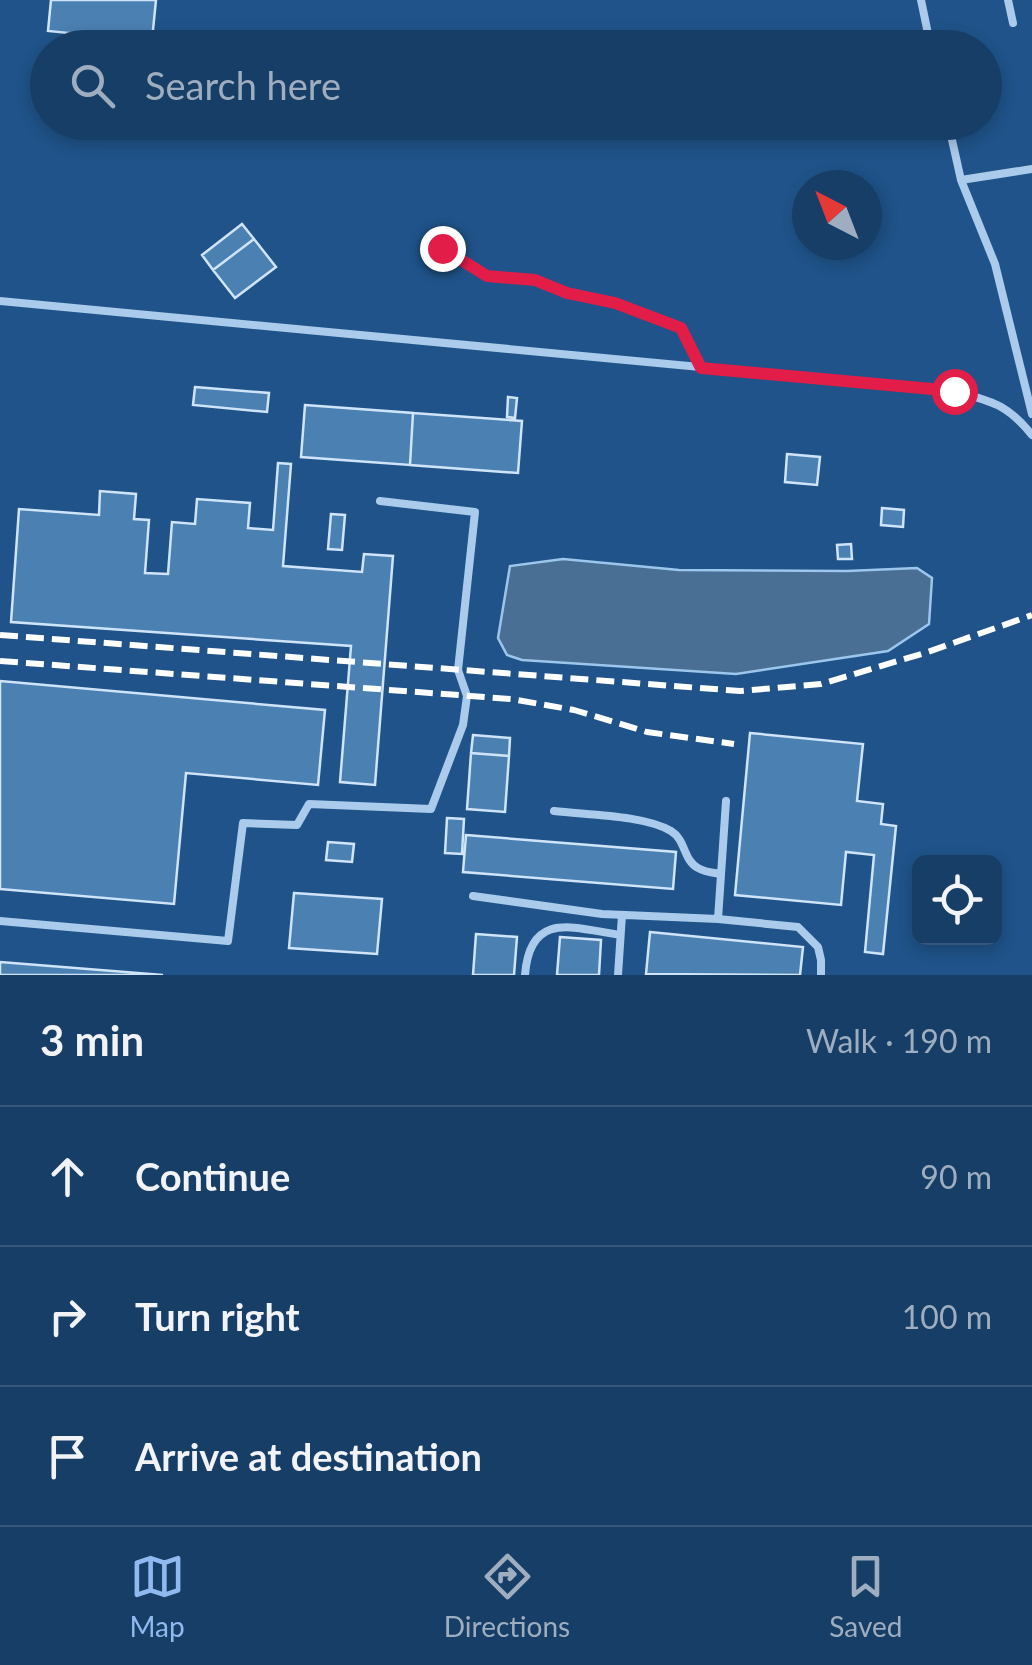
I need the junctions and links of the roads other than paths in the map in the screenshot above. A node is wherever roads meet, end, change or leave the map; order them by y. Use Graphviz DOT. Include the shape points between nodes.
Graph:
graph roads {
  1 [pos="921,0"];
  2 [pos="1008,0"];
  3 [pos="1013,23"];
  4 [pos="927,30"];
  5 [pos="952,140"];
  6 [pos="1032,169"];
  7 [pos="961,180"];
  8 [pos="442,248"];
  9 [pos="0,301"];
  10 [pos="701,368"];
  11 [pos="1031,403"];
  12 [pos="1032,414"];
  13 [pos="1032,435"];
  14 [pos="380,502"];
  15 [pos="726,801"];
  16 [pos="554,811"];
  17 [pos="722,874"];
  18 [pos="473,896"];
  19 [pos="622,915"];
  20 [pos="718,919"];
  21 [pos="0,922"];
  22 [pos="620,935"];
  23 [pos="525,975"];
  24 [pos="618,975"];
  25 [pos="820,975"];
  1 -- 4 [label="lane"];
  2 -- 3 [label="lane"];
  5 -- 7 [label="lane"];
  6 -- 7 [label="lane"];
  7 -- 11 [label="lane" via="995,264"];
  8 -- 10 [label="lane" via="487,276 535,280 681,328"];
  9 -- 10 [label="lane"];
  10 -- 13 [label="lane" via="954,391 1000,404"];
  11 -- 12 [label="lane"];
  14 -- 21 [label="lane" via="475,512 458,670 466,696 462,725 431,809 309,804 297,826 243,822 228,942"];
  15 -- 17 [label="lane"];
  16 -- 17 [label="lane" via="654,823 676,833 698,868"];
  17 -- 20 [label="lane"];
  18 -- 19 [label="lane"];
  19 -- 20 [label="lane"];
  19 -- 22 [label="lane"];
  20 -- 25 [label="lane" via="798,927 818,947"];
  22 -- 23 [label="lane" via="549,928 531,944"];
  22 -- 24 [label="lane"];
}
